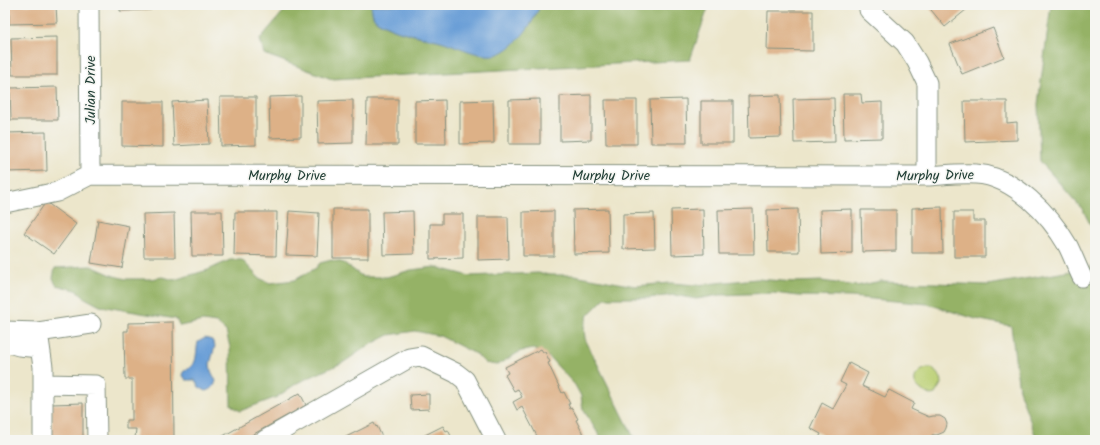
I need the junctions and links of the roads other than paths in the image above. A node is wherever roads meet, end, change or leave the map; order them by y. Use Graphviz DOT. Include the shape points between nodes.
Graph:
graph roads {
  1 [pos="89,5"];
  2 [pos="869,10"];
  3 [pos="90,175"];
  4 [pos="927,176"];
  5 [pos="5,203"];
  6 [pos="1082,277"];
  7 [pos="91,324"];
  8 [pos="5,331"];
  9 [pos="39,340"];
  10 [pos="5,342"];
  11 [pos="43,384"];
  12 [pos="289,434"];
  13 [pos="43,440"];
  14 [pos="97,440"];
  15 [pos="265,440"];
  16 [pos="496,440"];
  1 -- 3 [label="street, Julian Drive"];
  2 -- 4 [label="street" via="905,43 927,83"];
  3 -- 4 [label="street, Murphy Drive"];
  3 -- 5 [label="street" via="57,192"];
  4 -- 6 [label="street, Murphy Drive" via="976,174 998,179 1014,187 1041,211 1057,231 1068,247"];
  7 -- 9 [label="street"];
  8 -- 9 [label="street"];
  9 -- 10 [label="street" via="20,346"];
  9 -- 11 [label="street"];
  11 -- 13 [label="street"];
  11 -- 14 [label="street" via="96,385"];
  12 -- 15 [label="street"];
  12 -- 16 [label="street" via="409,358 421,356 465,380"];
}
